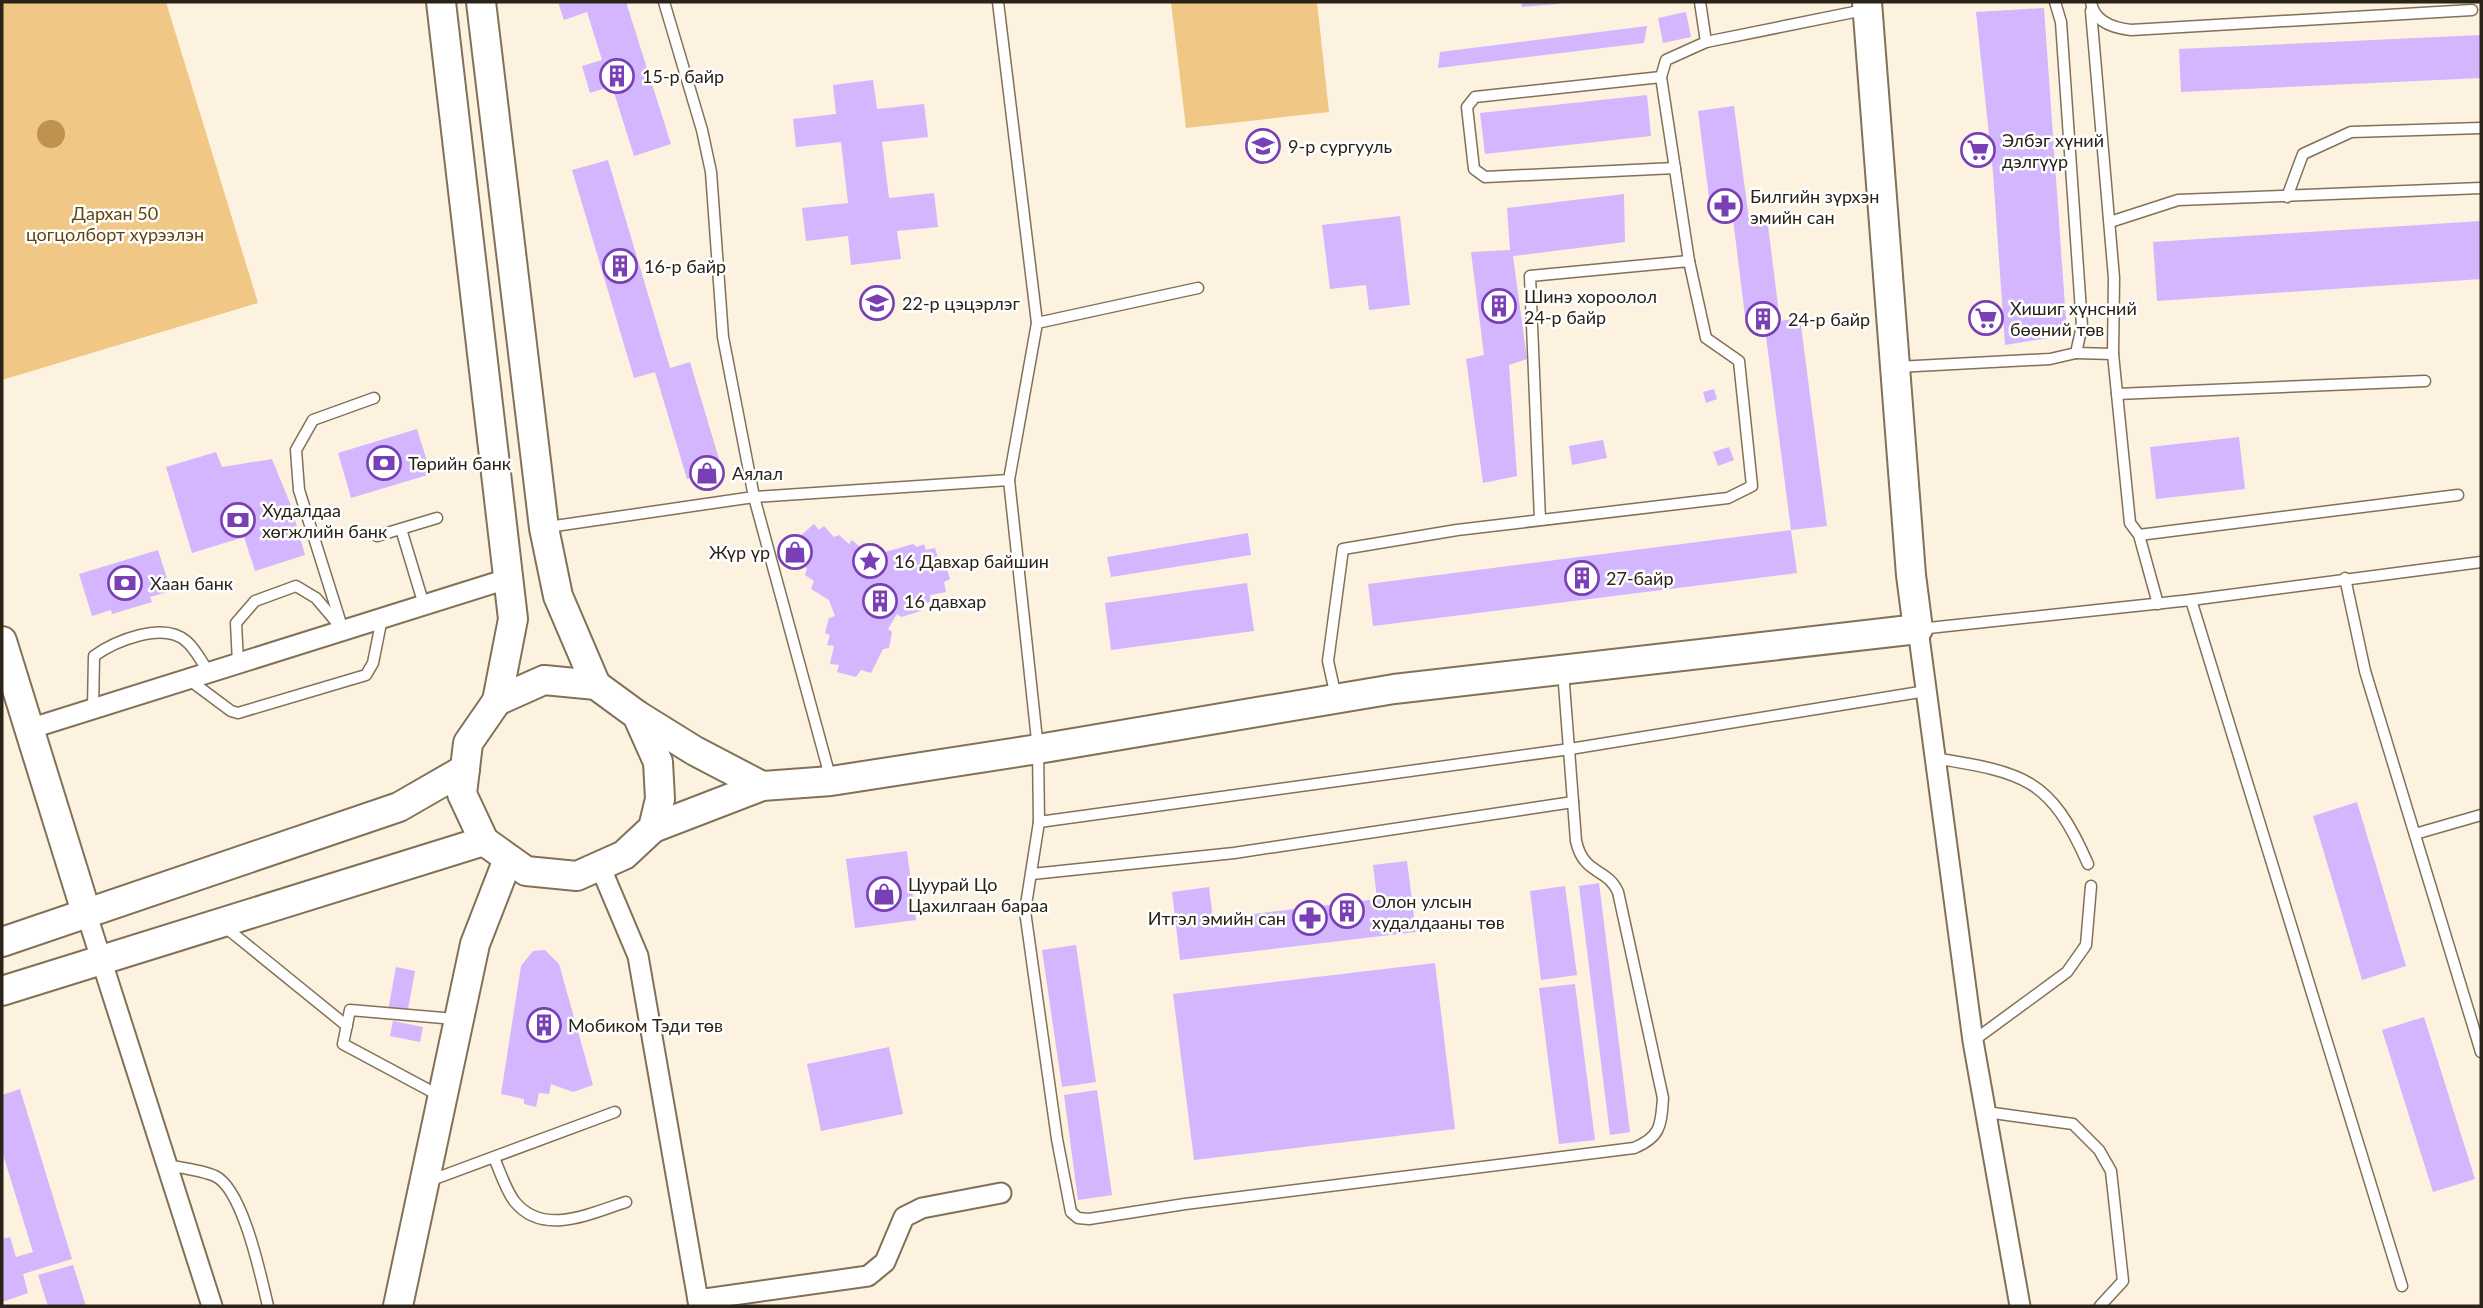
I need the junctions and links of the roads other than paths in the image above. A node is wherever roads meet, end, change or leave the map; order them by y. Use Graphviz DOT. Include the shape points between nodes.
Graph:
graph roads {
  1 [pos="441,2"];
  2 [pos="481,2"];
  3 [pos="664,2"];
  4 [pos="998,2"];
  5 [pos="1700,2"];
  6 [pos="2055,2"];
  7 [pos="2091,4"];
  8 [pos="1868,5"];
  9 [pos="2472,10"];
  10 [pos="1706,42"];
  11 [pos="1661,77"];
  12 [pos="2481,128"];
  13 [pos="1675,168"];
  14 [pos="2481,188"];
  15 [pos="2287,197"];
  16 [pos="2110,222"];
  17 [pos="1689,261"];
  18 [pos="1198,288"];
  19 [pos="1037,323"];
  20 [pos="2076,353"];
  21 [pos="2113,354"];
  22 [pos="1897,367"];
  23 [pos="2425,381"];
  24 [pos="2117,394"];
  25 [pos="374,398"];
  26 [pos="1009,480"];
  27 [pos="2458,495"];
  28 [pos="754,497"];
  29 [pos="437,518"];
  30 [pos="1540,520"];
  31 [pos="544,528"];
  32 [pos="401,529"];
  33 [pos="2139,535"];
  34 [pos="377,536"];
  35 [pos="2481,562"];
  36 [pos="2345,578"];
  37 [pos="506,579"];
  38 [pos="2192,600"];
  39 [pos="2158,604"];
  40 [pos="424,605"];
  41 [pos="382,618"];
  42 [pos="1918,629"];
  43 [pos="343,630"];
  44 [pos="2,641"];
  45 [pos="238,663"];
  46 [pos="1563,671"];
  47 [pos="209,673"];
  48 [pos="188,679"];
  49 [pos="596,685"];
  50 [pos="1926,691"];
  51 [pos="1337,699"];
  52 [pos="497,701"];
  53 [pos="93,709"];
  54 [pos="637,715"];
  55 [pos="29,729"];
  56 [pos="1038,749"];
  57 [pos="1570,749"];
  58 [pos="1935,758"];
  59 [pos="465,769"];
  60 [pos="831,781"];
  61 [pos="762,786"];
  62 [pos="1573,802"];
  63 [pos="2481,816"];
  64 [pos="1039,822"];
  65 [pos="653,828"];
  66 [pos="2415,834"];
  67 [pos="484,841"];
  68 [pos="508,859"];
  69 [pos="2088,864"];
  70 [pos="600,866"];
  71 [pos="1032,874"];
  72 [pos="2091,886"];
  73 [pos="86,912"];
  74 [pos="222,924"];
  75 [pos="2,942"];
  76 [pos="100,960"];
  77 [pos="2,991"];
  78 [pos="460,1019"];
  79 [pos="347,1026"];
  80 [pos="1973,1041"];
  81 [pos="2481,1052"];
  82 [pos="443,1098"];
  83 [pos="615,1112"];
  84 [pos="1986,1112"];
  85 [pos="494,1158"];
  86 [pos="166,1165"];
  87 [pos="423,1184"];
  88 [pos="1001,1193"];
  89 [pos="626,1202"];
  90 [pos="2402,1286"];
  91 [pos="699,1303"];
  92 [pos="212,1306"];
  93 [pos="268,1306"];
  94 [pos="398,1306"];
  95 [pos="2021,1306"];
  96 [pos="2100,1306"];
  1 -- 37 [label="main road"];
  2 -- 31 [label="main road"];
  3 -- 28 [label="lane" via="711,172 723,337"];
  4 -- 19 [label="lane"];
  5 -- 10 [label="lane"];
  6 -- 20 [label="lane" via="2062,22 2082,326"];
  7 -- 9 [label="lane" via="2098,19 2131,30"];
  7 -- 16 [label="lane"];
  8 -- 10 [label="lane"];
  8 -- 22 [label="main road"];
  10 -- 11 [label="lane" via="1666,60"];
  11 -- 13 [label="lane"];
  11 -- 13 [label="lane" via="1475,97 1467,107 1474,169 1485,177"];
  12 -- 15 [label="lane" via="2351,132 2303,154"];
  13 -- 17 [label="lane"];
  14 -- 15 [label="lane"];
  15 -- 16 [label="lane" via="2178,200"];
  16 -- 21 [label="lane"];
  17 -- 30 [label="lane" via="1530,276"];
  17 -- 30 [label="lane" via="1706,338 1739,361 1752,486 1728,498"];
  18 -- 19 [label="lane"];
  19 -- 26 [label="lane"];
  20 -- 21 [label="lane"];
  20 -- 22 [label="lane" via="2050,359"];
  21 -- 24 [label="lane"];
  22 -- 42 [label="main road"];
  23 -- 24 [label="lane"];
  24 -- 33 [label="lane" via="2130,523"];
  25 -- 43 [label="lane" via="313,420 296,450 299,490"];
  26 -- 28 [label="lane"];
  26 -- 56 [label="lane"];
  27 -- 33 [label="lane"];
  28 -- 31 [label="lane"];
  28 -- 60 [label="lane"];
  29 -- 32 [label="lane"];
  30 -- 51 [label="lane" via="1343,549 1328,661"];
  31 -- 49 [label="main road" via="558,596"];
  32 -- 34 [label="lane"];
  32 -- 40 [label="lane"];
  33 -- 39 [label="lane"];
  35 -- 36 [label="lane"];
  36 -- 38 [label="lane"];
  36 -- 66 [label="lane" via="2365,671"];
  37 -- 40 [label="street"];
  37 -- 52 [label="main road" via="513,619"];
  38 -- 39 [label="lane"];
  38 -- 90 [label="lane"];
  39 -- 42 [label="lane"];
  40 -- 41 [label="street"];
  41 -- 43 [label="street"];
  41 -- 48 [label="lane" via="366,675 238,713"];
  42 -- 46 [label="main road"];
  42 -- 50 [label="street"];
  43 -- 45 [label="street"];
  43 -- 45 [label="lane" via="316,598 296,586 255,601 236,623"];
  44 -- 55 [label="main road"];
  45 -- 47 [label="street"];
  46 -- 51 [label="main road"];
  46 -- 57 [label="lane"];
  47 -- 48 [label="street"];
  47 -- 53 [label="lane" via="186,640 160,631 120,643 94,656"];
  48 -- 53 [label="street"];
  49 -- 52 [label="main road" via="544,680"];
  49 -- 54 [label="main road"];
  50 -- 57 [label="lane"];
  50 -- 58 [label="street"];
  51 -- 56 [label="main road"];
  52 -- 59 [label="main road" via="468,743"];
  53 -- 55 [label="street"];
  54 -- 61 [label="main road"];
  54 -- 65 [label="main road" via="658,762 660,799"];
  55 -- 73 [label="main road"];
  56 -- 60 [label="main road"];
  56 -- 64 [label="lane"];
  57 -- 62 [label="lane"];
  57 -- 64 [label="lane"];
  58 -- 69 [label="lane" via="2000,769 2046,792 2071,824"];
  58 -- 80 [label="street"];
  59 -- 67 [label="main road" via="463,794"];
  59 -- 73 [label="main road" via="399,807"];
  60 -- 61 [label="main road"];
  61 -- 65 [label="main road"];
  62 -- 71 [label="lane" via="1234,853"];
  62 -- 71 [label="lane" via="1579,855 1588,867 1614,882 1618,892 1663,1098 1661,1125 1650,1142 1634,1149 1078,1218 1071,1212 1050,1097 1025,911"];
  63 -- 66 [label="lane"];
  64 -- 71 [label="lane"];
  65 -- 70 [label="main road" via="624,855"];
  66 -- 81 [label="lane"];
  67 -- 68 [label="main road"];
  67 -- 74 [label="main road"];
  68 -- 70 [label="main road" via="526,871 577,876"];
  68 -- 78 [label="main road" via="475,944"];
  70 -- 91 [label="street" via="638,956"];
  72 -- 80 [label="lane" via="2086,945 2067,972"];
  73 -- 75 [label="main road"];
  73 -- 76 [label="street"];
  74 -- 76 [label="main road"];
  74 -- 79 [label="lane"];
  76 -- 77 [label="main road"];
  76 -- 86 [label="street"];
  78 -- 79 [label="lane" via="350,1010"];
  78 -- 82 [label="main road"];
  79 -- 82 [label="lane" via="343,1044"];
  80 -- 84 [label="street"];
  82 -- 87 [label="main road"];
  83 -- 85 [label="lane"];
  84 -- 95 [label="street"];
  84 -- 96 [label="lane" via="2073,1125 2099,1150 2111,1171 2123,1281"];
  85 -- 87 [label="lane"];
  85 -- 89 [label="lane" via="515,1202 541,1220 564,1221"];
  86 -- 92 [label="street"];
  86 -- 93 [label="lane" via="217,1177 233,1196"];
  87 -- 94 [label="main road"];
  88 -- 91 [label="street" via="922,1208 904,1217 885,1262 869,1276"];
}
